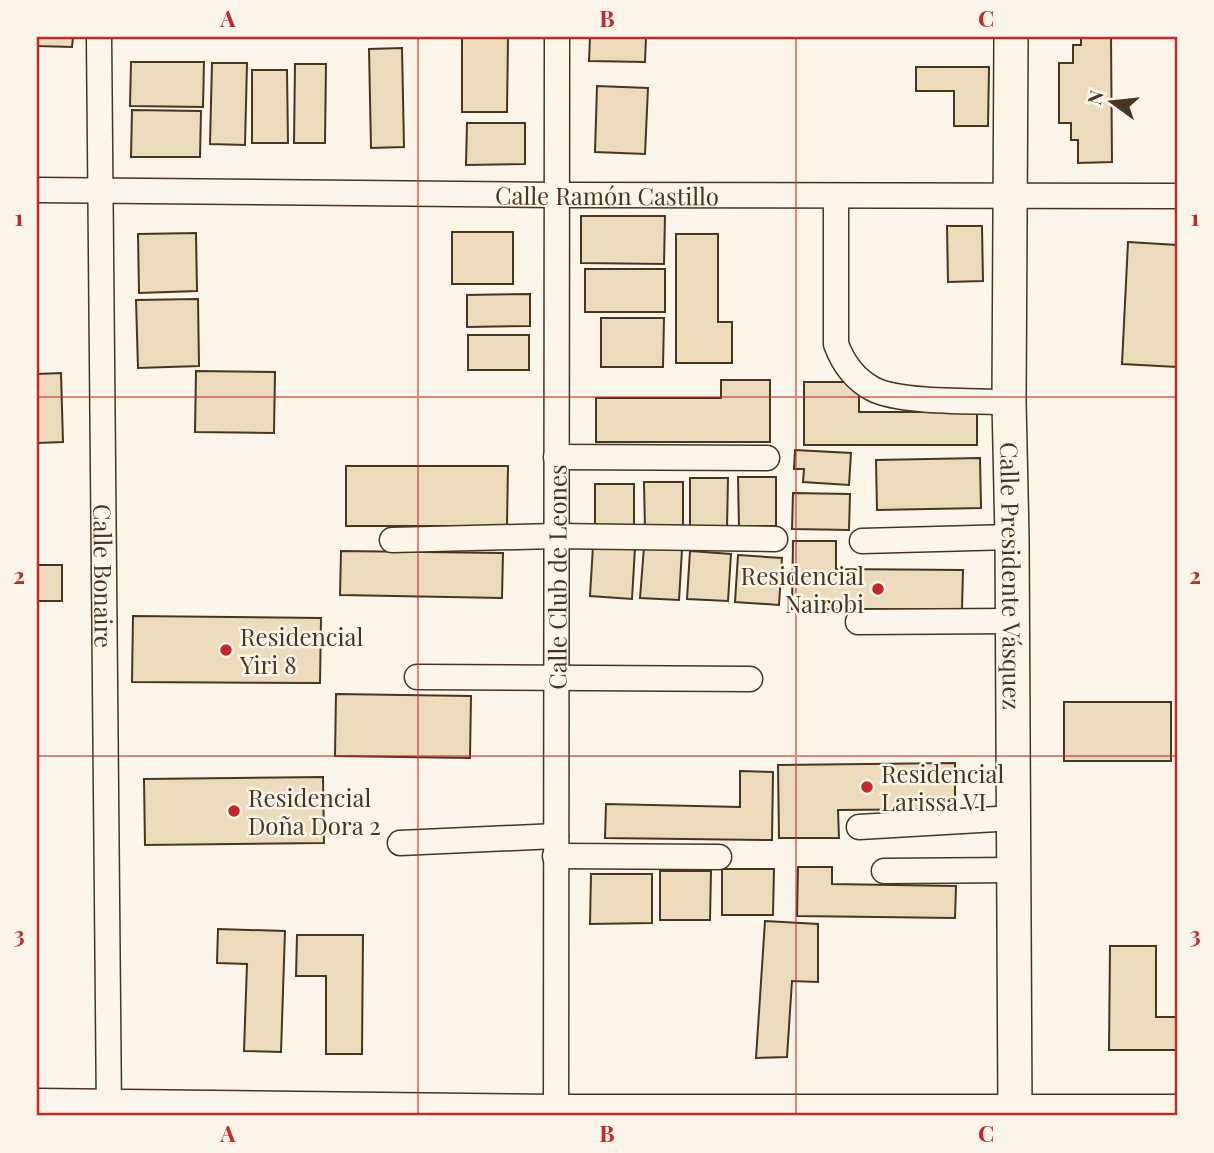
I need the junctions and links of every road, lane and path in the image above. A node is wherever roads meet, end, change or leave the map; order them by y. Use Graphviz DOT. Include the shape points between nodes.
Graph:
graph roads {
  1 [pos="99,37"];
  2 [pos="557,37"];
  3 [pos="1011,37"];
  4 [pos="37,190"];
  5 [pos="99,190"];
  6 [pos="555,195"];
  7 [pos="836,196"];
  8 [pos="1010,196"];
  9 [pos="1177,196"];
  10 [pos="1009,402"];
  11 [pos="556,457"];
  12 [pos="767,458"];
  13 [pos="555,536"];
  14 [pos="1012,537"];
  15 [pos="775,539"];
  16 [pos="392,540"];
  17 [pos="862,541"];
  18 [pos="1012,621"];
  19 [pos="858,622"];
  20 [pos="417,677"];
  21 [pos="555,678"];
  22 [pos="750,679"];
  23 [pos="1014,818"];
  24 [pos="859,827"];
  25 [pos="400,843"];
  26 [pos="556,846"];
  27 [pos="719,857"];
  28 [pos="1014,870"];
  29 [pos="884,871"];
  30 [pos="37,1101"];
  31 [pos="1177,1107"];
  32 [pos="109,1108"];
  33 [pos="556,1112"];
  34 [pos="1015,1112"];
  1 -- 5 [label="street, Calle Bonaire"];
  2 -- 6 [label="street, Calle Club de Leones"];
  3 -- 8 [label="street, Calle Presidente Vásquez"];
  4 -- 5 [label="street, Calle Ramón Castillo"];
  5 -- 6 [label="street, Calle Ramón Castillo"];
  5 -- 32 [label="street, Calle Bonaire"];
  6 -- 7 [label="street, Calle Ramón Castillo"];
  6 -- 11 [label="street, Calle Club de Leones"];
  7 -- 8 [label="street, Calle Ramón Castillo"];
  7 -- 10 [label="street" via="836,344 855,377 894,396"];
  8 -- 9 [label="street, Calle Ramón Castillo"];
  8 -- 10 [label="street, Calle Presidente Vásquez"];
  10 -- 14 [label="street, Calle Presidente Vásquez"];
  11 -- 12 [label="street"];
  11 -- 13 [label="street, Calle Club de Leones"];
  13 -- 15 [label="street"];
  13 -- 16 [label="street"];
  13 -- 21 [label="street, Calle Club de Leones"];
  14 -- 17 [label="street"];
  14 -- 18 [label="street, Calle Presidente Vásquez"];
  18 -- 19 [label="street"];
  18 -- 23 [label="street, Calle Presidente Vásquez"];
  20 -- 21 [label="street"];
  21 -- 22 [label="street"];
  21 -- 26 [label="street, Calle Club de Leones"];
  23 -- 24 [label="street"];
  23 -- 28 [label="street, Calle Presidente Vásquez"];
  25 -- 26 [label="street"];
  26 -- 27 [label="street"];
  26 -- 33 [label="street, Calle Club de Leones"];
  28 -- 29 [label="street"];
  28 -- 34 [label="street, Calle Presidente Vásquez"];
  30 -- 32 [label="street"];
  31 -- 34 [label="street"];
  32 -- 33 [label="street"];
  33 -- 34 [label="street"];
}
